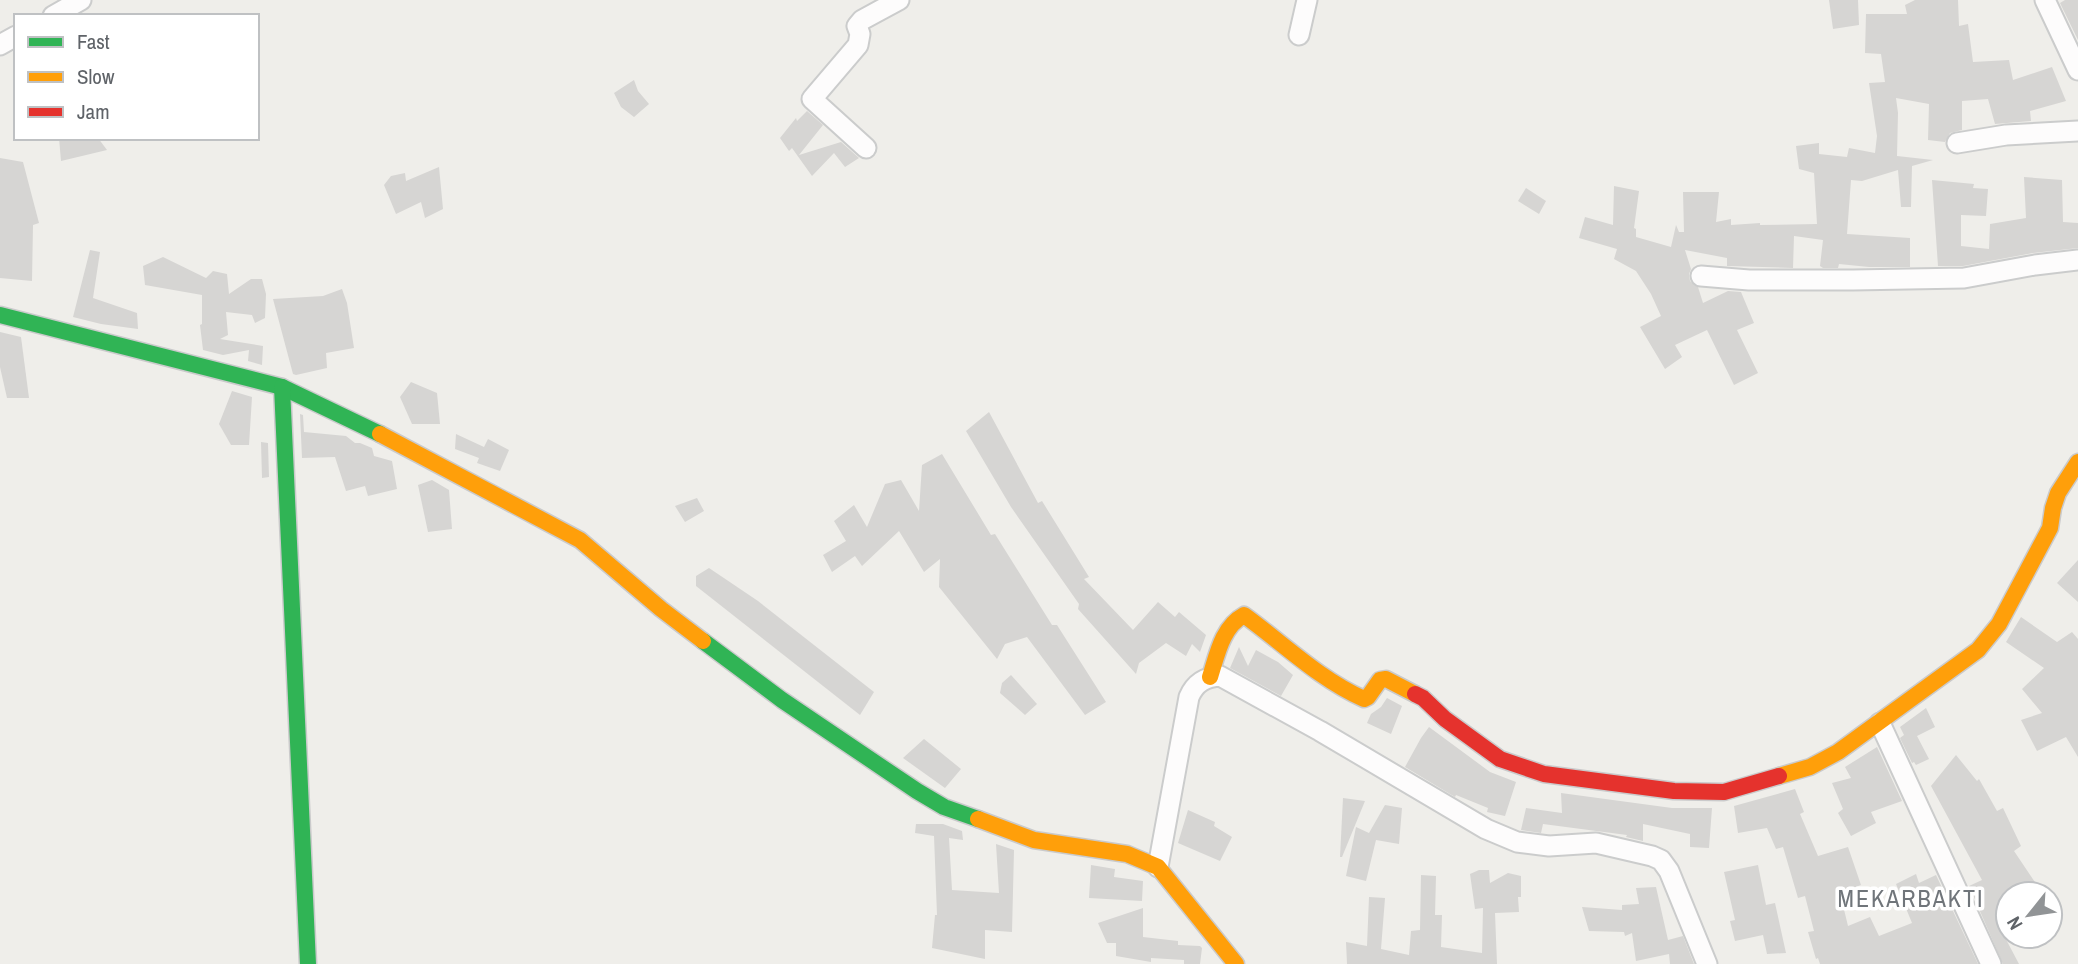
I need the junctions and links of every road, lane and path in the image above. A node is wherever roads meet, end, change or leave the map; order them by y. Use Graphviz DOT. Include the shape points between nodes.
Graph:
graph roads {
  1 [pos="81,0"];
  2 [pos="899,0"];
  3 [pos="1307,0"];
  4 [pos="2045,0"];
  5 [pos="56,14"];
  6 [pos="1299,35"];
  7 [pos="2078,70"];
  8 [pos="2078,131"];
  9 [pos="1957,143"];
  10 [pos="866,148"];
  11 [pos="2078,260"];
  12 [pos="1701,276"];
  13 [pos="0,315"];
  14 [pos="282,387"];
  15 [pos="2078,462"];
  16 [pos="1210,677"];
  17 [pos="1881,723"];
  18 [pos="1158,867"];
  19 [pos="308,964"];
  20 [pos="1236,964"];
  21 [pos="1707,964"];
  22 [pos="1991,964"];
  1 -- 5 [label="street"];
  2 -- 10 [label="street" via="862,20 857,26 858,45 812,99"];
  3 -- 6 [label="street"];
  4 -- 7 [label="street"];
  8 -- 9 [label="street"];
  11 -- 12 [label="street" via="1964,278 1749,280"];
  13 -- 14 [label="street"];
  14 -- 18 [label="street" via="580,540 661,609 782,700 944,807 1034,840 1127,854"];
  14 -- 19 [label="street"];
  15 -- 17 [label="street" via="2055,498 2050,528 1999,624 1978,650"];
  16 -- 17 [label="street" via="1228,628 1244,615 1303,663 1354,695 1368,697 1380,680 1386,679 1423,698 1500,759 1544,774 1674,791 1724,792 1810,767"];
  16 -- 18 [label="street" via="1200,681 1188,697"];
  16 -- 21 [label="street" via="1231,680 1486,829 1517,842 1549,846 1596,843 1661,860"];
  17 -- 22 [label="street"];
  18 -- 20 [label="street"];
}
